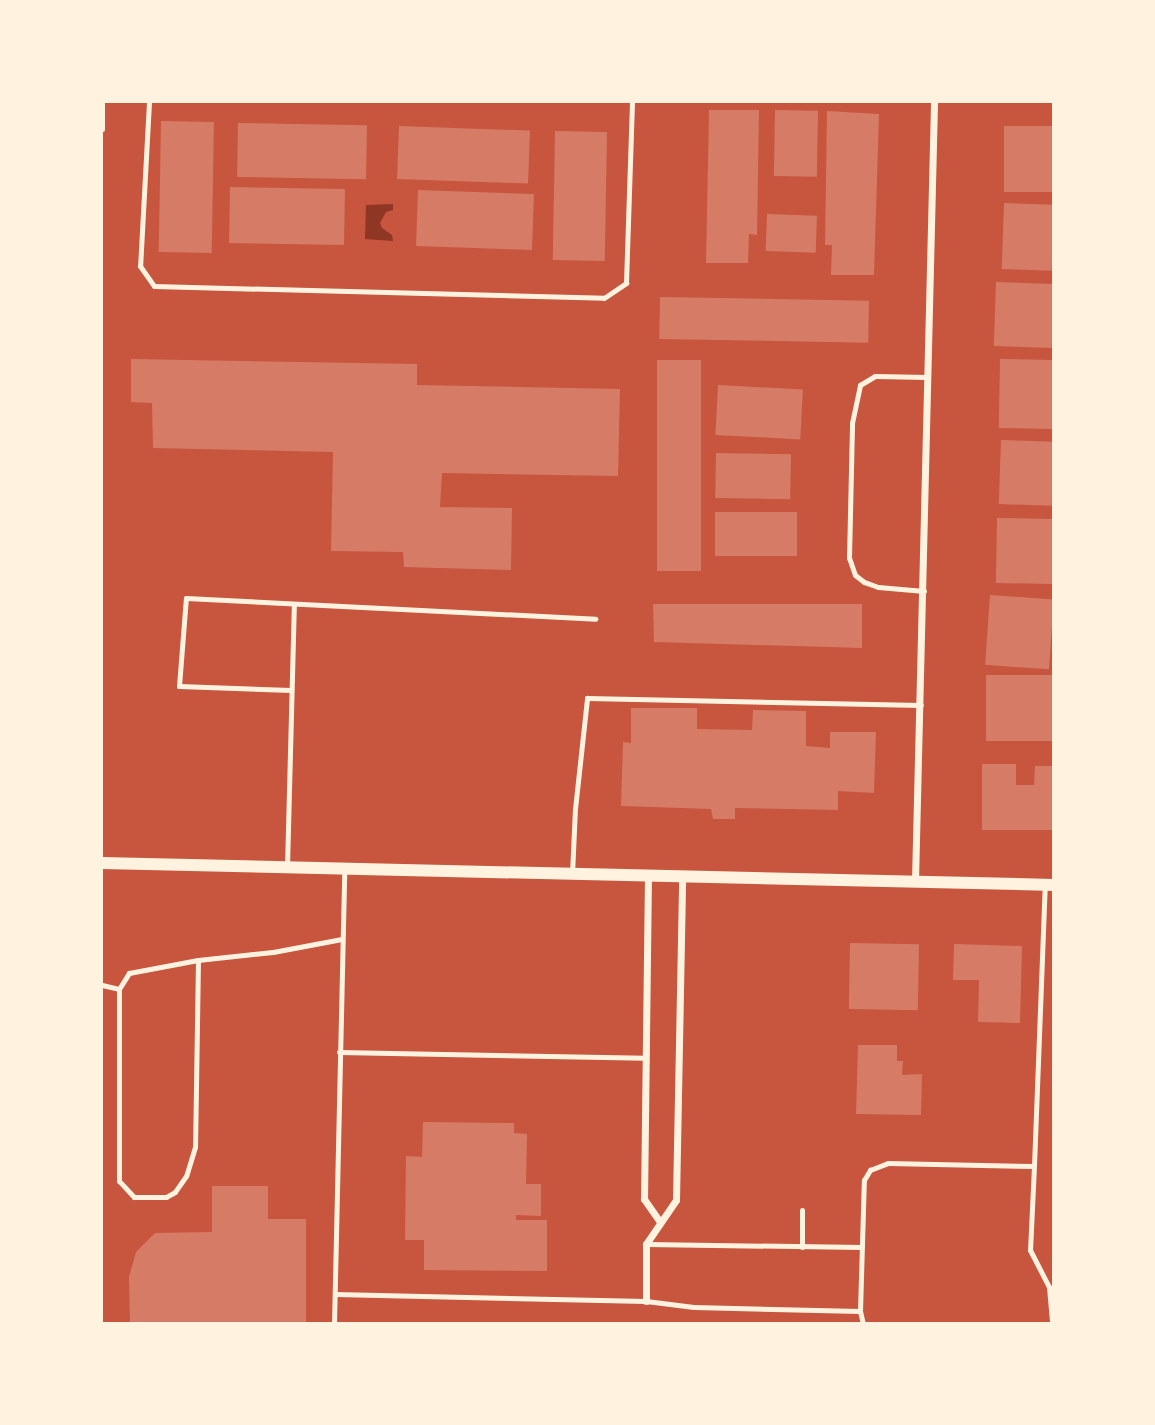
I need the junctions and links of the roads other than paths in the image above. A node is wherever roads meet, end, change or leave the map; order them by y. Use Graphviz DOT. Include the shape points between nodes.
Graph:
graph roads {
  1 [pos="102,102"];
  2 [pos="149,102"];
  3 [pos="632,102"];
  4 [pos="934,102"];
  5 [pos="102,129"];
  6 [pos="927,377"];
  7 [pos="924,591"];
  8 [pos="294,604"];
  9 [pos="595,619"];
  10 [pos="291,690"];
  11 [pos="921,705"];
  12 [pos="102,863"];
  13 [pos="287,867"];
  14 [pos="344,868"];
  15 [pos="572,874"];
  16 [pos="648,875"];
  17 [pos="682,876"];
  18 [pos="915,881"];
  19 [pos="1049,885"];
  20 [pos="342,939"];
  21 [pos="198,960"];
  22 [pos="102,985"];
  23 [pos="120,989"];
  24 [pos="339,1052"];
  25 [pos="644,1058"];
  26 [pos="1034,1166"];
  27 [pos="803,1210"];
  28 [pos="660,1222"];
  29 [pos="646,1244"];
  30 [pos="802,1247"];
  31 [pos="862,1247"];
  32 [pos="335,1294"];
  33 [pos="646,1301"];
  34 [pos="860,1311"];
  35 [pos="334,1324"];
  36 [pos="863,1324"];
  37 [pos="1052,1324"];
  1 -- 5 [label="lane"];
  2 -- 3 [label="lane" via="140,266 154,286 604,298 626,283"];
  4 -- 6 [label="street"];
  6 -- 7 [label="street"];
  6 -- 7 [label="lane" via="876,376 860,384 852,423 849,558 855,575 864,582"];
  7 -- 11 [label="street"];
  8 -- 9 [label="lane"];
  8 -- 10 [label="lane"];
  8 -- 10 [label="lane" via="186,598 179,686"];
  10 -- 13 [label="lane"];
  11 -- 15 [label="lane" via="587,698"];
  11 -- 18 [label="street"];
  12 -- 13 [label="street"];
  13 -- 14 [label="street"];
  14 -- 15 [label="street"];
  14 -- 20 [label="lane"];
  15 -- 16 [label="street"];
  16 -- 17 [label="street"];
  16 -- 25 [label="street"];
  17 -- 18 [label="street"];
  17 -- 28 [label="street" via="676,1200"];
  18 -- 19 [label="street"];
  19 -- 26 [label="lane"];
  20 -- 21 [label="lane"];
  20 -- 24 [label="lane"];
  21 -- 23 [label="lane" via="129,973"];
  21 -- 23 [label="lane" via="195,1147 181,1185 166,1197 134,1197 119,1181"];
  22 -- 23 [label="lane"];
  24 -- 25 [label="lane"];
  24 -- 32 [label="lane"];
  25 -- 28 [label="street" via="644,1199"];
  26 -- 31 [label="lane" via="879,1165 864,1180"];
  26 -- 37 [label="lane" via="1030,1250 1049,1287"];
  27 -- 30 [label="lane"];
  28 -- 29 [label="street"];
  29 -- 30 [label="lane"];
  29 -- 33 [label="street"];
  30 -- 31 [label="lane"];
  31 -- 34 [label="lane"];
  32 -- 33 [label="lane"];
  32 -- 35 [label="lane"];
  33 -- 34 [label="lane" via="694,1307"];
  34 -- 36 [label="lane"];
}
